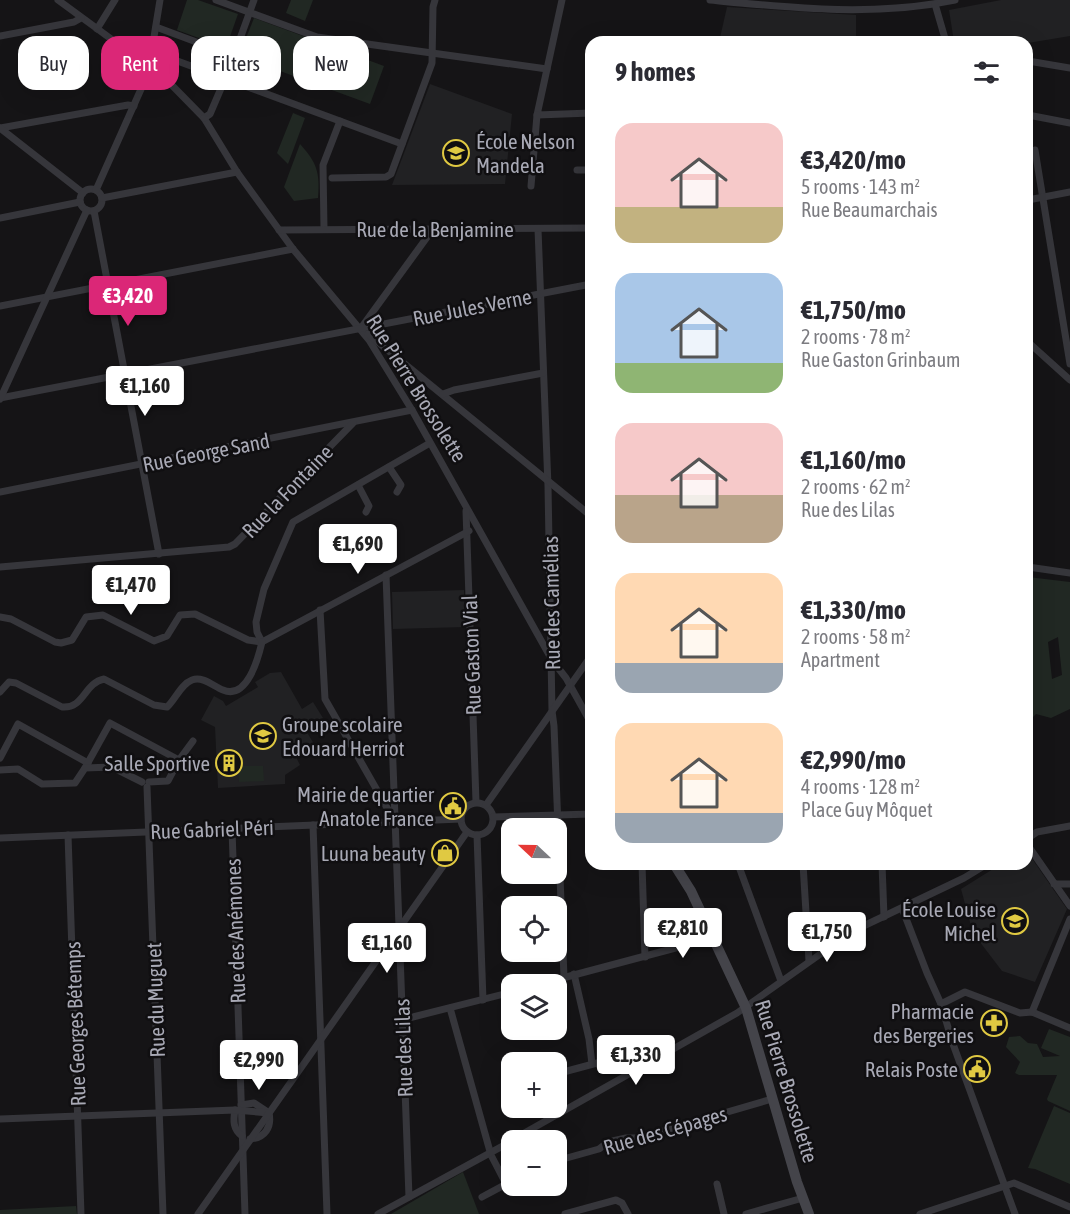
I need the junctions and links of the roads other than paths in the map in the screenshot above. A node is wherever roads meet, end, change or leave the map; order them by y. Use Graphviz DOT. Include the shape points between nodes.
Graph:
graph roads {
  1 [pos="58,0"];
  2 [pos="115,0"];
  3 [pos="160,0"];
  4 [pos="216,0"];
  5 [pos="254,0"];
  6 [pos="435,0"];
  7 [pos="562,0"];
  8 [pos="710,0"];
  9 [pos="956,0"];
  10 [pos="935,4"];
  11 [pos="250,12"];
  12 [pos="81,18"];
  13 [pos="156,27"];
  14 [pos="97,29"];
  15 [pos="0,36"];
  16 [pos="107,36"];
  17 [pos="155,36"];
  18 [pos="241,36"];
  19 [pos="944,36"];
  20 [pos="191,40"];
  21 [pos="432,54"];
  22 [pos="1033,61"];
  23 [pos="1070,68"];
  24 [pos="547,69"];
  25 [pos="142,90"];
  26 [pos="175,90"];
  27 [pos="220,90"];
  28 [pos="252,90"];
  29 [pos="134,106"];
  30 [pos="585,113"];
  31 [pos="537,115"];
  32 [pos="1033,116"];
  33 [pos="204,118"];
  34 [pos="340,121"];
  35 [pos="1070,123"];
  36 [pos="0,128"];
  37 [pos="402,144"];
  38 [pos="1035,150"];
  39 [pos="577,170"];
  40 [pos="585,170"];
  41 [pos="237,172"];
  42 [pos="332,178"];
  43 [pos="531,186"];
  44 [pos="96,190"];
  45 [pos="1070,192"];
  46 [pos="83,193"];
  47 [pos="102,198"];
  48 [pos="1042,198"];
  49 [pos="1033,199"];
  50 [pos="80,202"];
  51 [pos="90,211"];
  52 [pos="0,218"];
  53 [pos="538,228"];
  54 [pos="585,228"];
  55 [pos="324,229"];
  56 [pos="279,230"];
  57 [pos="433,230"];
  58 [pos="293,249"];
  59 [pos="107,284"];
  60 [pos="585,285"];
  61 [pos="540,294"];
  62 [pos="48,296"];
  63 [pos="0,306"];
  64 [pos="361,328"];
  65 [pos="1033,347"];
  66 [pos="391,352"];
  67 [pos="382,360"];
  68 [pos="1070,364"];
  69 [pos="543,373"];
  70 [pos="125,375"];
  71 [pos="1070,380"];
  72 [pos="443,394"];
  73 [pos="0,398"];
  74 [pos="412,410"];
  75 [pos="353,423"];
  76 [pos="430,443"];
  77 [pos="142,464"];
  78 [pos="389,467"];
  79 [pos="548,479"];
  80 [pos="358,485"];
  81 [pos="0,492"];
  82 [pos="397,492"];
  83 [pos="466,508"];
  84 [pos="585,511"];
  85 [pos="366,512"];
  86 [pos="477,527"];
  87 [pos="467,532"];
  88 [pos="159,554"];
  89 [pos="0,567"];
  90 [pos="1033,567"];
  91 [pos="1070,573"];
  92 [pos="386,575"];
  93 [pos="320,610"];
  94 [pos="0,617"];
  95 [pos="552,623"];
  96 [pos="262,642"];
  97 [pos="543,643"];
  98 [pos="552,660"];
  99 [pos="585,665"];
  100 [pos="570,686"];
  101 [pos="0,692"];
  102 [pos="552,711"];
  103 [pos="585,712"];
  104 [pos="193,741"];
  105 [pos="0,758"];
  106 [pos="179,760"];
  107 [pos="86,765"];
  108 [pos="0,770"];
  109 [pos="146,783"];
  110 [pos="476,802"];
  111 [pos="384,805"];
  112 [pos="394,805"];
  113 [pos="486,805"];
  114 [pos="585,814"];
  115 [pos="558,815"];
  116 [pos="493,817"];
  117 [pos="461,819"];
  118 [pos="395,822"];
  119 [pos="313,825"];
  120 [pos="1070,826"];
  121 [pos="231,829"];
  122 [pos="150,832"];
  123 [pos="467,832"];
  124 [pos="68,835"];
  125 [pos="477,835"];
  126 [pos="1033,836"];
  127 [pos="0,838"];
  128 [pos="1033,853"];
  129 [pos="642,870"];
  130 [pos="678,870"];
  131 [pos="740,870"];
  132 [pos="803,870"];
  133 [pos="882,870"];
  134 [pos="976,870"];
  135 [pos="1054,884"];
  136 [pos="1070,884"];
  137 [pos="1070,906"];
  138 [pos="903,908"];
  139 [pos="884,917"];
  140 [pos="1070,919"];
  141 [pos="399,928"];
  142 [pos="713,938"];
  143 [pos="645,957"];
  144 [pos="809,961"];
  145 [pos="564,974"];
  146 [pos="574,974"];
  147 [pos="567,976"];
  148 [pos="781,981"];
  149 [pos="501,995"];
  150 [pos="483,1000"];
  151 [pos="941,1004"];
  152 [pos="450,1008"];
  153 [pos="746,1008"];
  154 [pos="1032,1012"];
  155 [pos="401,1020"];
  156 [pos="1070,1028"];
  157 [pos="322,1036"];
  158 [pos="638,1052"];
  159 [pos="592,1064"];
  160 [pos="567,1071"];
  161 [pos="772,1099"];
  162 [pos="239,1109"];
  163 [pos="159,1113"];
  164 [pos="269,1113"];
  165 [pos="78,1116"];
  166 [pos="0,1119"];
  167 [pos="530,1130"];
  168 [pos="246,1137"];
  169 [pos="501,1146"];
  170 [pos="243,1148"];
  171 [pos="491,1152"];
  172 [pos="567,1158"];
  173 [pos="501,1169"];
  174 [pos="717,1184"];
  175 [pos="501,1186"];
  176 [pos="1005,1186"];
  177 [pos="409,1197"];
  178 [pos="482,1197"];
  179 [pos="803,1198"];
  180 [pos="1070,1208"];
  181 [pos="81,1214"];
  182 [pos="163,1214"];
  183 [pos="198,1214"];
  184 [pos="245,1214"];
  185 [pos="327,1214"];
  186 [pos="378,1214"];
  187 [pos="564,1214"];
  188 [pos="628,1214"];
  189 [pos="724,1214"];
  190 [pos="746,1214"];
  191 [pos="809,1214"];
  192 [pos="920,1214"];
  193 [pos="1015,1214"];
  1 -- 12 [label="street"];
  2 -- 14 [label="street"];
  3 -- 13 [label="street"];
  4 -- 11 [label="street"];
  5 -- 11 [label="street"];
  6 -- 21 [label="street"];
  7 -- 24 [label="street"];
  8 -- 10 [label="street" via="866,10"];
  9 -- 10 [label="street"];
  10 -- 19 [label="street"];
  11 -- 18 [label="street"];
  11 -- 21 [label="street" via="316,37"];
  12 -- 14 [label="street"];
  12 -- 15 [label="street"];
  13 -- 17 [label="street"];
  13 -- 20 [label="street"];
  14 -- 16 [label="street"];
  21 -- 24 [label="street"];
  21 -- 37 [label="street"];
  22 -- 23 [label="street"];
  24 -- 31 [label="street"];
  25 -- 29 [label="street"];
  26 -- 33 [label="street, Rue Pierre Brossolette"];
  27 -- 33 [label="street" via="210,114"];
  28 -- 34 [label="street"];
  29 -- 36 [label="street"];
  29 -- 44 [label="street"];
  30 -- 31 [label="street"];
  31 -- 43 [label="street"];
  32 -- 35 [label="street"];
  33 -- 41 [label="street, Rue Pierre Brossolette"];
  34 -- 37 [label="street"];
  34 -- 55 [label="street" via="323,165"];
  36 -- 46 [label="street"];
  37 -- 42 [label="street" via="391,174 386,177"];
  38 -- 48 [label="street"];
  39 -- 40 [label="street"];
  41 -- 47 [label="street"];
  41 -- 56 [label="street, Rue Pierre Brossolette"];
  44 -- 46 [label="street"];
  44 -- 47 [label="street"];
  45 -- 48 [label="street"];
  46 -- 50 [label="street"];
  47 -- 51 [label="street" via="99,207"];
  48 -- 49 [label="street"];
  48 -- 68 [label="street"];
  50 -- 51 [label="street"];
  50 -- 52 [label="street"];
  51 -- 59 [label="street"];
  51 -- 62 [label="street"];
  53 -- 54 [label="street, Rue de la Benjamine"];
  53 -- 57 [label="street, Rue de la Benjamine"];
  53 -- 61 [label="street, Rue des Camélias"];
  55 -- 56 [label="street, Rue de la Benjamine"];
  55 -- 57 [label="street, Rue de la Benjamine"];
  56 -- 58 [label="street, Rue Pierre Brossolette"];
  57 -- 64 [label="street"];
  58 -- 59 [label="street"];
  58 -- 64 [label="street, Rue Pierre Brossolette"];
  59 -- 62 [label="street"];
  59 -- 70 [label="street"];
  60 -- 61 [label="street, Rue Jules Verne"];
  61 -- 64 [label="street, Rue Jules Verne"];
  61 -- 69 [label="street, Rue des Camélias"];
  62 -- 63 [label="street"];
  62 -- 73 [label="street"];
  64 -- 66 [label="street"];
  64 -- 67 [label="street, Rue Pierre Brossolette"];
  64 -- 70 [label="street, Rue Jules Verne"];
  65 -- 71 [label="street"];
  66 -- 67 [label="street" via="384,354"];
  66 -- 72 [label="street"];
  67 -- 74 [label="street, Rue Pierre Brossolette"];
  69 -- 72 [label="street"];
  69 -- 79 [label="street, Rue des Camélias"];
  70 -- 73 [label="street, Rue Jules Verne"];
  70 -- 77 [label="street"];
  72 -- 79 [label="street"];
  74 -- 75 [label="street, Rue George Sand"];
  74 -- 76 [label="street, Rue Pierre Brossolette"];
  75 -- 77 [label="street, Rue George Sand"];
  75 -- 88 [label="street, Rue la Fontaine" via="235,544"];
  76 -- 78 [label="street"];
  76 -- 83 [label="street, Rue Pierre Brossolette"];
  77 -- 81 [label="street, Rue George Sand"];
  77 -- 88 [label="street"];
  78 -- 80 [label="street"];
  78 -- 82 [label="street" via="401,485"];
  79 -- 84 [label="street"];
  79 -- 95 [label="street, Rue des Camélias"];
  80 -- 85 [label="street" via="369,506"];
  80 -- 96 [label="street" via="294,522 264,589 256,622"];
  83 -- 86 [label="street, Rue Pierre Brossolette"];
  83 -- 87 [label="street, Rue Gaston Vial"];
  86 -- 87 [label="street"];
  86 -- 97 [label="street, Rue Pierre Brossolette"];
  87 -- 92 [label="street"];
  87 -- 110 [label="street, Rue Gaston Vial"];
  88 -- 89 [label="street, Rue la Fontaine"];
  90 -- 91 [label="street"];
  92 -- 93 [label="street"];
  92 -- 112 [label="street, Rue des Lilas"];
  93 -- 96 [label="street"];
  93 -- 111 [label="street" via="325,699"];
  94 -- 96 [label="street" via="62,643 72,640 87,616 103,615 154,641 167,636 180,615 195,614 249,640"];
  95 -- 97 [label="street" via="550,640"];
  95 -- 98 [label="street, Rue des Camélias"];
  96 -- 101 [label="street" via="251,673 238,690 224,691 200,679 192,680 166,707 154,705 104,679 92,684 80,701 68,707 16,683 9,682"];
  97 -- 98 [label="street, Rue Pierre Brossolette"];
  98 -- 100 [label="street, Rue Pierre Brossolette"];
  98 -- 102 [label="street, Rue des Camélias"];
  99 -- 100 [label="street"];
  100 -- 102 [label="street"];
  100 -- 103 [label="street, Rue Pierre Brossolette"];
  102 -- 113 [label="street"];
  102 -- 115 [label="street, Rue des Camélias"];
  104 -- 106 [label="street"];
  105 -- 107 [label="street" via="18,724"];
  106 -- 107 [label="street" via="110,723"];
  106 -- 109 [label="street" via="168,781"];
  107 -- 108 [label="street" via="75,783 42,784 18,769"];
  107 -- 109 [label="street" via="112,767"];
  109 -- 122 [label="street, Rue du Muguet"];
  110 -- 113 [label="street"];
  110 -- 117 [label="street" via="463,810"];
  111 -- 112 [label="street"];
  111 -- 118 [label="street"];
  112 -- 118 [label="street, Rue des Lilas"];
  113 -- 116 [label="street"];
  114 -- 115 [label="street"];
  115 -- 116 [label="street"];
  115 -- 145 [label="street, Rue des Camélias"];
  116 -- 125 [label="street" via="491,828"];
  117 -- 118 [label="street, Rue Gabriel Péri"];
  117 -- 123 [label="street"];
  118 -- 119 [label="street, Rue Gabriel Péri"];
  118 -- 141 [label="street, Rue des Lilas"];
  119 -- 121 [label="street, Rue Gabriel Péri"];
  119 -- 157 [label="street"];
  120 -- 126 [label="street"];
  121 -- 122 [label="street, Rue Gabriel Péri"];
  121 -- 162 [label="street, Rue des Anémones"];
  122 -- 124 [label="street, Rue Gabriel Péri"];
  122 -- 163 [label="street, Rue du Muguet"];
  123 -- 125 [label="street"];
  123 -- 141 [label="street"];
  124 -- 127 [label="street, Rue Gabriel Péri"];
  124 -- 165 [label="street, Rue Georges Bétemps"];
  125 -- 150 [label="street"];
  128 -- 135 [label="street"];
  129 -- 143 [label="street"];
  130 -- 142 [label="street, Rue Pierre Brossolette"];
  131 -- 148 [label="street"];
  132 -- 144 [label="street"];
  133 -- 139 [label="street"];
  134 -- 138 [label="street"];
  135 -- 136 [label="street"];
  135 -- 137 [label="street"];
  138 -- 139 [label="street"];
  138 -- 151 [label="street"];
  139 -- 144 [label="street" via="853,931"];
  140 -- 154 [label="street"];
  141 -- 155 [label="street, Rue des Lilas"];
  141 -- 157 [label="street"];
  142 -- 143 [label="street"];
  142 -- 153 [label="street, Rue Pierre Brossolette"];
  143 -- 146 [label="street"];
  144 -- 148 [label="street"];
  146 -- 147 [label="street"];
  146 -- 159 [label="street"];
  148 -- 153 [label="street"];
  149 -- 150 [label="street"];
  150 -- 152 [label="street"];
  151 -- 154 [label="street" via="965,992 1020,1013"];
  151 -- 176 [label="street"];
  152 -- 155 [label="street"];
  152 -- 171 [label="street"];
  153 -- 161 [label="street, Rue Pierre Brossolette"];
  153 -- 167 [label="street"];
  154 -- 156 [label="street"];
  155 -- 177 [label="street, Rue des Lilas"];
  157 -- 164 [label="street"];
  157 -- 185 [label="street"];
  158 -- 159 [label="street"];
  159 -- 160 [label="street"];
  161 -- 172 [label="street, Rue des Cépages" via="638,1138 608,1142 599,1149"];
  161 -- 179 [label="street, Rue Pierre Brossolette"];
  162 -- 163 [label="street"];
  162 -- 164 [label="street" via="254,1103"];
  162 -- 168 [label="street, Rue des Anémones" via="235,1129"];
  163 -- 165 [label="street"];
  163 -- 182 [label="street, Rue du Muguet"];
  164 -- 168 [label="street"];
  165 -- 166 [label="street"];
  165 -- 181 [label="street, Rue Georges Bétemps"];
  168 -- 170 [label="street"];
  169 -- 171 [label="street"];
  170 -- 183 [label="street"];
  170 -- 184 [label="street"];
  171 -- 173 [label="street"];
  171 -- 177 [label="street"];
  174 -- 189 [label="street"];
  175 -- 178 [label="street"];
  176 -- 180 [label="street" via="1014,1183"];
  176 -- 192 [label="street"];
  176 -- 193 [label="street"];
  177 -- 186 [label="street"];
  179 -- 190 [label="street"];
  179 -- 191 [label="street, Rue Pierre Brossolette"];
  187 -- 188 [label="street" via="616,1200"];
}
